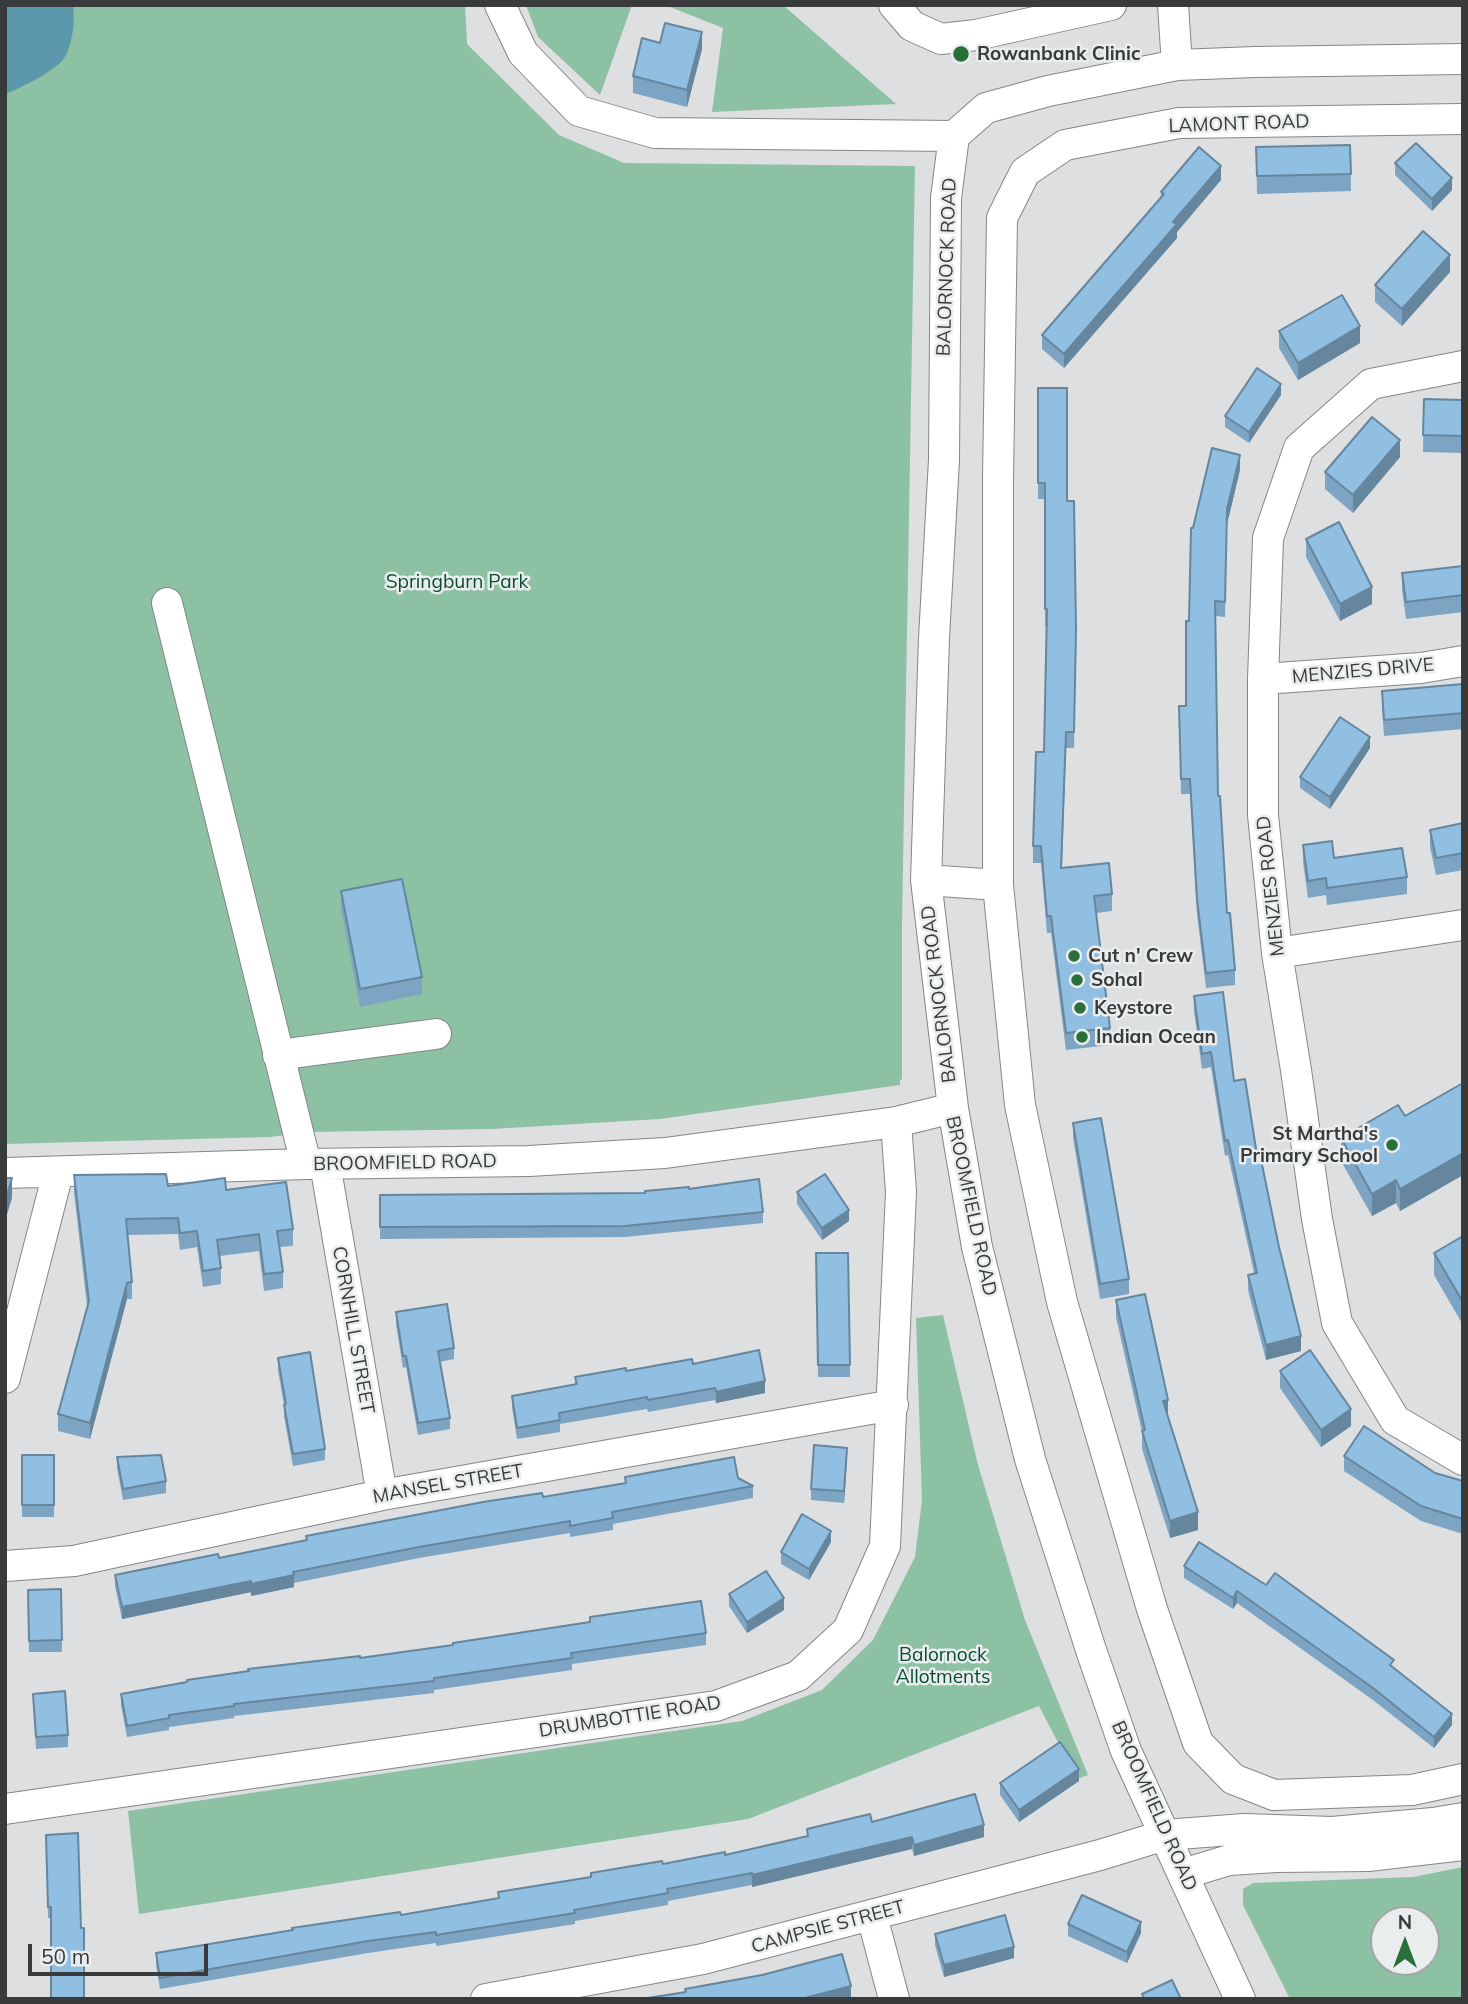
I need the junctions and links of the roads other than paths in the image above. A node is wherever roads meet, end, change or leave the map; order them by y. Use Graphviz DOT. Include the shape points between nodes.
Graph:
graph roads {
  1 [pos="500,5"];
  2 [pos="894,5"];
  3 [pos="1111,5"];
  4 [pos="1173,5"];
  5 [pos="1463,59"];
  6 [pos="1177,65"];
  7 [pos="1463,119"];
  8 [pos="954,136"];
  9 [pos="1463,366"];
  10 [pos="167,603"];
  11 [pos="1463,660"];
  12 [pos="1263,679"];
  13 [pos="926,880"];
  14 [pos="998,885"];
  15 [pos="1463,925"];
  16 [pos="1277,953"];
  17 [pos="436,1034"];
  18 [pos="278,1055"];
  19 [pos="953,1108"];
  20 [pos="895,1122"];
  21 [pos="316,1164"];
  22 [pos="5,1173"];
  23 [pos="58,1173"];
  24 [pos="5,1378"];
  25 [pos="892,1405"];
  26 [pos="1463,1460"];
  27 [pos="382,1495"];
  28 [pos="5,1566"];
  29 [pos="1463,1779"];
  30 [pos="5,1809"];
  31 [pos="1463,1818"];
  32 [pos="1166,1835"];
  33 [pos="1463,1845"];
  34 [pos="1183,1874"];
  35 [pos="872,1916"];
  36 [pos="486,1999"];
  37 [pos="894,1999"];
  38 [pos="1240,1999"];
  1 -- 8 [label="street" via="523,53 579,111 654,133"];
  2 -- 3 [label="street" via="912,26 941,39"];
  4 -- 6 [label="street"];
  5 -- 6 [label="street"];
  6 -- 8 [label="street" via="986,108"];
  7 -- 14 [label="street, LAMONT ROAD" via="1179,123 1065,145 1025,172 1002,218"];
  8 -- 13 [label="street, BALORNOCK ROAD" via="946,198 944,460"];
  9 -- 12 [label="street, MENZIES ROAD" via="1371,384 1299,448 1268,538"];
  10 -- 18 [label="street, CORNHILL STREET"];
  11 -- 12 [label="street, MENZIES DRIVE" via="1421,668"];
  12 -- 16 [label="street, MENZIES ROAD" via="1263,815"];
  13 -- 14 [label="street, BALORNOCK ROAD"];
  13 -- 19 [label="street, BALORNOCK ROAD"];
  14 -- 29 [label="street" via="1020,1105 1062,1302 1152,1609 1198,1743 1233,1779 1274,1795 1412,1790"];
  15 -- 16 [label="street"];
  16 -- 26 [label="street, MENZIES ROAD" via="1337,1323 1395,1420"];
  17 -- 18 [label="street"];
  18 -- 21 [label="street, CORNHILL STREET"];
  19 -- 20 [label="street, BROOMFIELD ROAD"];
  19 -- 32 [label="street, BROOMFIELD ROAD" via="977,1247 1030,1459 1126,1751"];
  20 -- 21 [label="street, BROOMFIELD ROAD" via="666,1153 529,1161"];
  20 -- 25 [label="street, DRUMBOTTIE ROAD" via="901,1192"];
  21 -- 23 [label="street, BROOMFIELD ROAD"];
  21 -- 27 [label="street, CORNHILL STREET"];
  22 -- 23 [label="street, BROOMFIELD ROAD"];
  23 -- 24 [label="street"];
  25 -- 27 [label="street, MANSEL STREET"];
  25 -- 30 [label="street, DRUMBOTTIE ROAD" via="885,1546 848,1630 798,1676 716,1706"];
  27 -- 28 [label="street, MANSEL STREET" via="74,1561"];
  31 -- 32 [label="street, CAMPSIE STREET" via="1332,1832 1244,1829"];
  32 -- 34 [label="street, BROOMFIELD ROAD"];
  32 -- 35 [label="street, CAMPSIE STREET"];
  33 -- 34 [label="street" via="1368,1856 1229,1860"];
  34 -- 38 [label="street, BROOMFIELD ROAD"];
  35 -- 36 [label="street, CAMPSIE STREET" via="703,1959"];
  35 -- 37 [label="street"];
}
